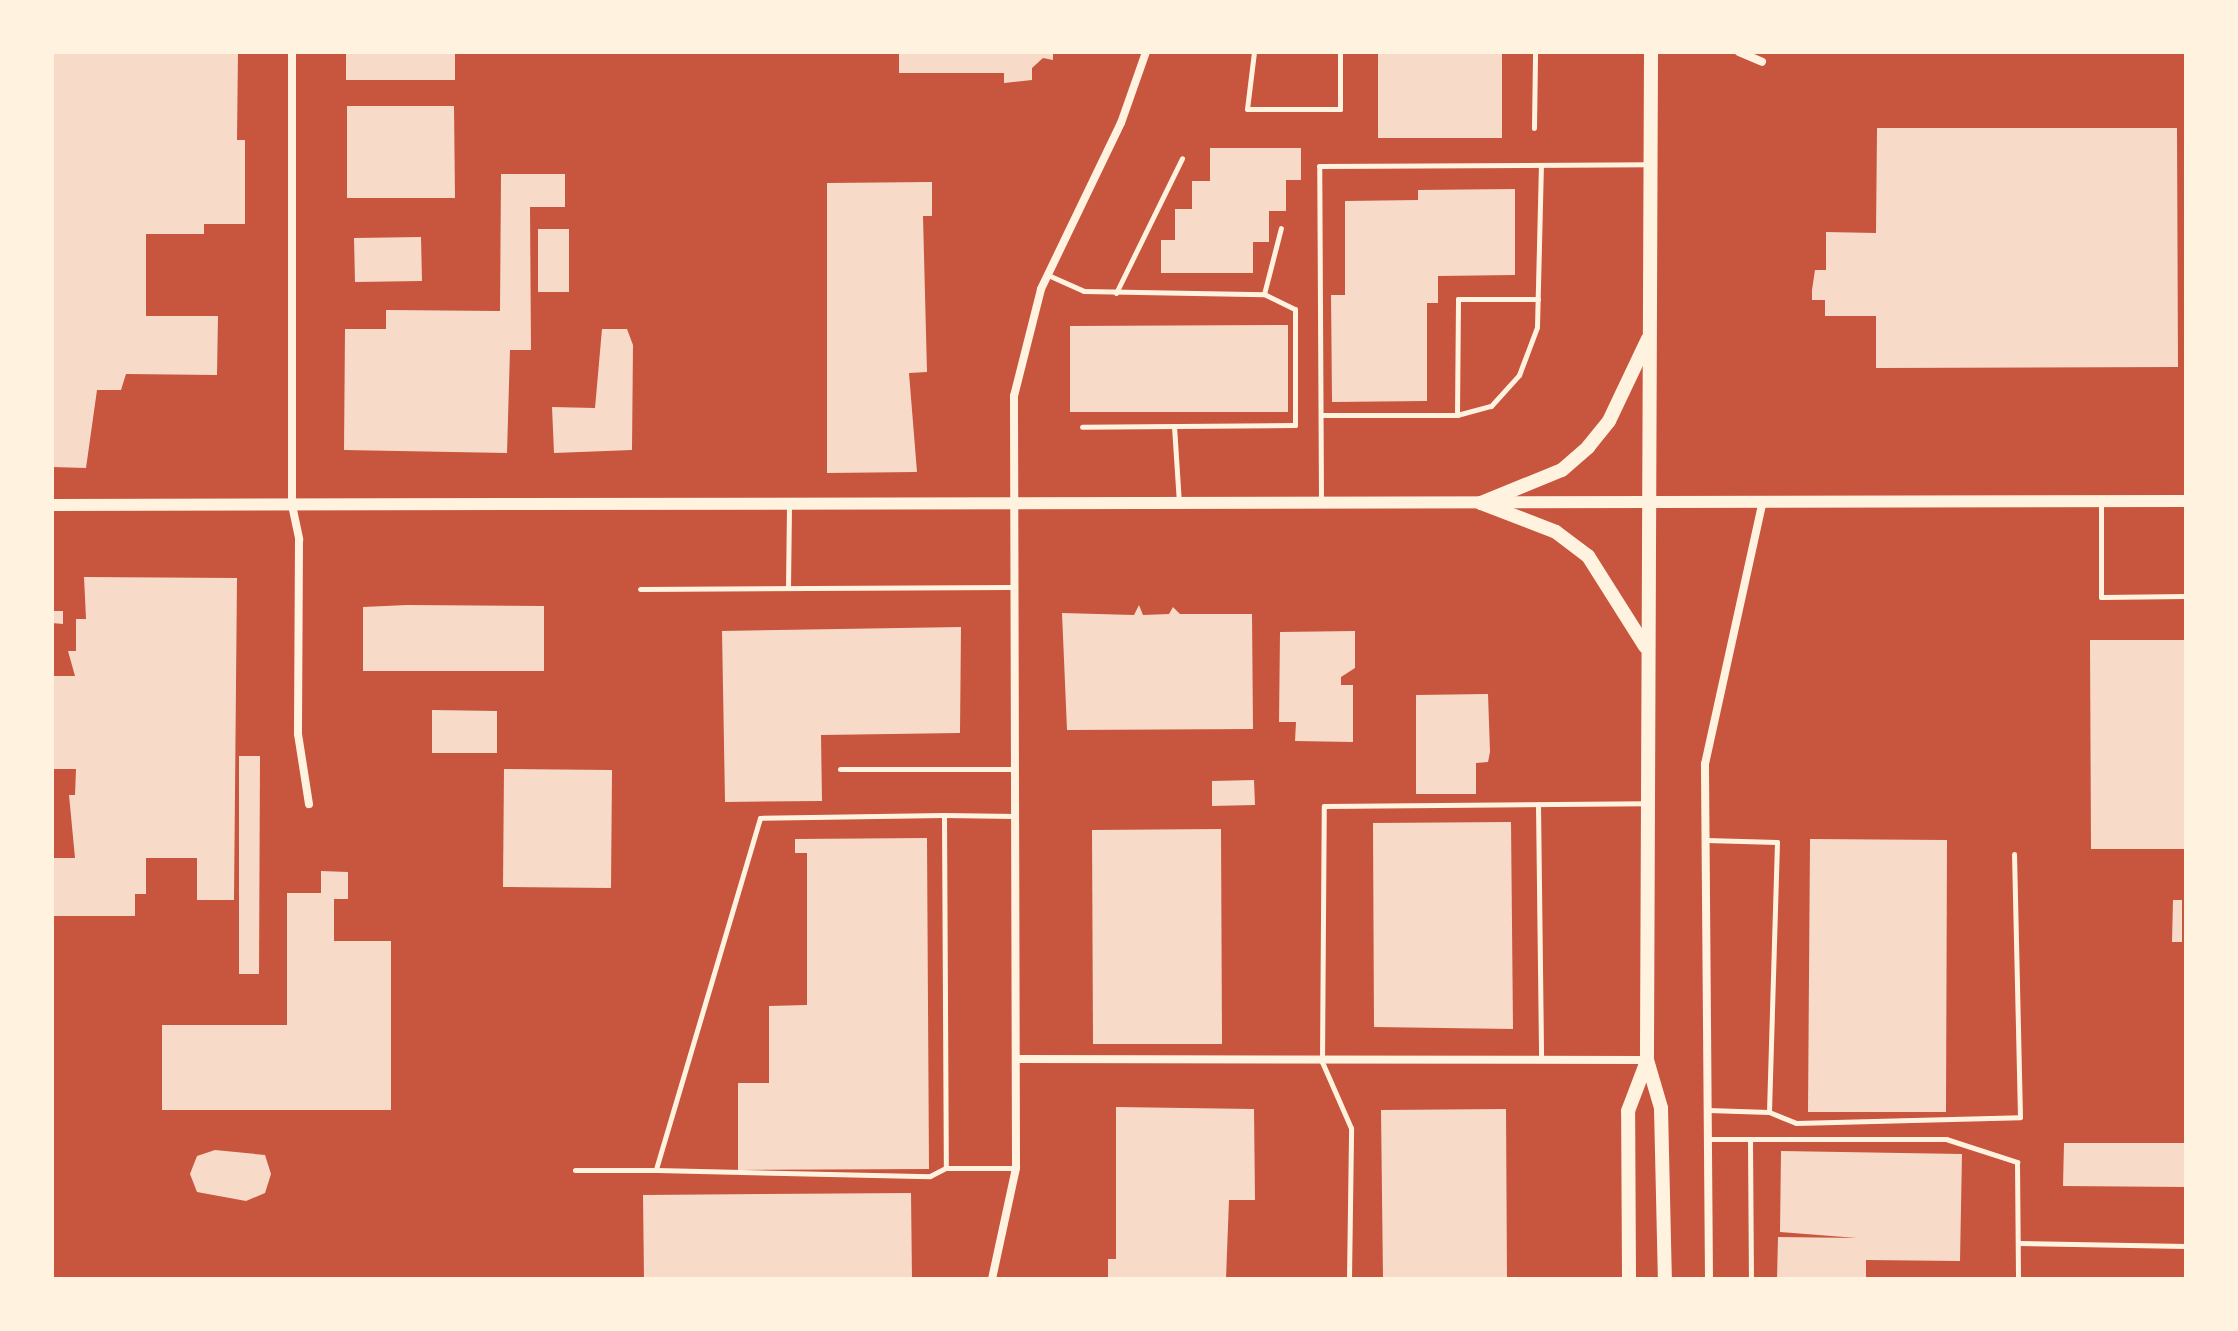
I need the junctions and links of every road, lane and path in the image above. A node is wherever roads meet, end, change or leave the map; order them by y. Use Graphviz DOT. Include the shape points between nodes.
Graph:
graph roads {
  1 [pos="292,52"];
  2 [pos="1146,52"];
  3 [pos="1254,52"];
  4 [pos="1340,52"];
  5 [pos="1535,52"];
  6 [pos="1651,52"];
  7 [pos="1739,52"];
  8 [pos="1762,62"];
  9 [pos="1534,128"];
  10 [pos="1182,158"];
  11 [pos="1651,164"];
  12 [pos="1541,166"];
  13 [pos="1281,228"];
  14 [pos="1047,275"];
  15 [pos="1116,293"];
  16 [pos="1264,294"];
  17 [pos="1538,299"];
  18 [pos="1650,335"];
  19 [pos="1321,415"];
  20 [pos="1457,415"];
  21 [pos="1174,426"];
  22 [pos="1082,427"];
  23 [pos="2186,501"];
  24 [pos="1649,502"];
  25 [pos="2101,502"];
  26 [pos="1321,503"];
  27 [pos="1481,503"];
  28 [pos="789,504"];
  29 [pos="1010,504"];
  30 [pos="1762,504"];
  31 [pos="52,505"];
  32 [pos="292,505"];
  33 [pos="1179,505"];
  34 [pos="1011,587"];
  35 [pos="788,588"];
  36 [pos="640,589"];
  37 [pos="2186,596"];
  38 [pos="1648,655"];
  39 [pos="840,769"];
  40 [pos="1014,769"];
  41 [pos="1648,803"];
  42 [pos="309,804"];
  43 [pos="1538,804"];
  44 [pos="944,815"];
  45 [pos="1015,816"];
  46 [pos="1706,840"];
  47 [pos="2014,854"];
  48 [pos="1018,1059"];
  49 [pos="1647,1060"];
  50 [pos="1541,1061"];
  51 [pos="1322,1062"];
  52 [pos="1707,1110"];
  53 [pos="1769,1112"];
  54 [pos="1707,1139"];
  55 [pos="1750,1140"];
  56 [pos="946,1168"];
  57 [pos="1016,1168"];
  58 [pos="575,1170"];
  59 [pos="656,1170"];
  60 [pos="2018,1243"];
  61 [pos="2186,1246"];
  62 [pos="992,1279"];
  63 [pos="1349,1279"];
  64 [pos="1629,1279"];
  65 [pos="1665,1279"];
  66 [pos="1709,1279"];
  67 [pos="1751,1279"];
  68 [pos="2018,1279"];
  1 -- 32 [label="street"];
  2 -- 14 [label="street" via="1121,123"];
  3 -- 4 [label="lane" via="1247,109 1340,109"];
  5 -- 9 [label="lane"];
  6 -- 11 [label="main road"];
  7 -- 8 [label="street"];
  10 -- 15 [label="lane"];
  11 -- 12 [label="lane"];
  11 -- 18 [label="main road"];
  12 -- 17 [label="lane"];
  12 -- 19 [label="lane" via="1319,166"];
  13 -- 16 [label="lane"];
  14 -- 15 [label="lane"];
  14 -- 29 [label="street" via="1021,347"];
  15 -- 16 [label="lane"];
  16 -- 21 [label="lane" via="1295,309 1295,425"];
  17 -- 20 [label="lane" via="1537,327 1519,375 1491,406"];
  17 -- 20 [label="lane" via="1458,299"];
  18 -- 24 [label="main road"];
  18 -- 27 [label="main road" via="1609,421 1588,447 1562,470"];
  19 -- 20 [label="lane"];
  19 -- 26 [label="lane"];
  21 -- 22 [label="lane"];
  21 -- 33 [label="lane"];
  23 -- 25 [label="street"];
  24 -- 27 [label="street"];
  24 -- 30 [label="street"];
  24 -- 38 [label="main road"];
  25 -- 30 [label="street"];
  25 -- 37 [label="lane" via="2101,597"];
  26 -- 27 [label="street"];
  26 -- 33 [label="street"];
  27 -- 38 [label="main road" via="1556,532 1588,556"];
  28 -- 29 [label="street"];
  28 -- 32 [label="street"];
  28 -- 35 [label="lane"];
  29 -- 33 [label="street"];
  29 -- 34 [label="street"];
  30 -- 46 [label="street" via="1758,547 1711,728"];
  31 -- 32 [label="street"];
  32 -- 42 [label="street" via="299,539 298,734"];
  34 -- 35 [label="lane"];
  34 -- 40 [label="street"];
  35 -- 36 [label="lane"];
  38 -- 41 [label="main road"];
  39 -- 40 [label="lane"];
  40 -- 45 [label="street"];
  41 -- 43 [label="lane"];
  41 -- 49 [label="main road"];
  43 -- 50 [label="lane"];
  43 -- 51 [label="lane" via="1324,806"];
  44 -- 45 [label="lane"];
  44 -- 56 [label="lane"];
  44 -- 59 [label="lane" via="760,818"];
  45 -- 48 [label="street"];
  46 -- 52 [label="street"];
  46 -- 53 [label="lane" via="1777,842"];
  47 -- 53 [label="lane" via="2020,1117 1796,1123"];
  48 -- 51 [label="street"];
  48 -- 57 [label="street"];
  49 -- 50 [label="street"];
  49 -- 64 [label="main road" via="1628,1111"];
  49 -- 65 [label="main road" via="1661,1108"];
  50 -- 51 [label="street"];
  51 -- 63 [label="lane" via="1351,1128"];
  52 -- 53 [label="lane"];
  52 -- 54 [label="street"];
  54 -- 55 [label="lane"];
  54 -- 66 [label="street"];
  55 -- 60 [label="lane" via="1946,1139 2017,1162"];
  55 -- 67 [label="lane"];
  56 -- 57 [label="lane"];
  56 -- 59 [label="lane" via="930,1176"];
  57 -- 62 [label="street"];
  58 -- 59 [label="lane"];
  60 -- 61 [label="lane"];
  60 -- 68 [label="lane"];
}
